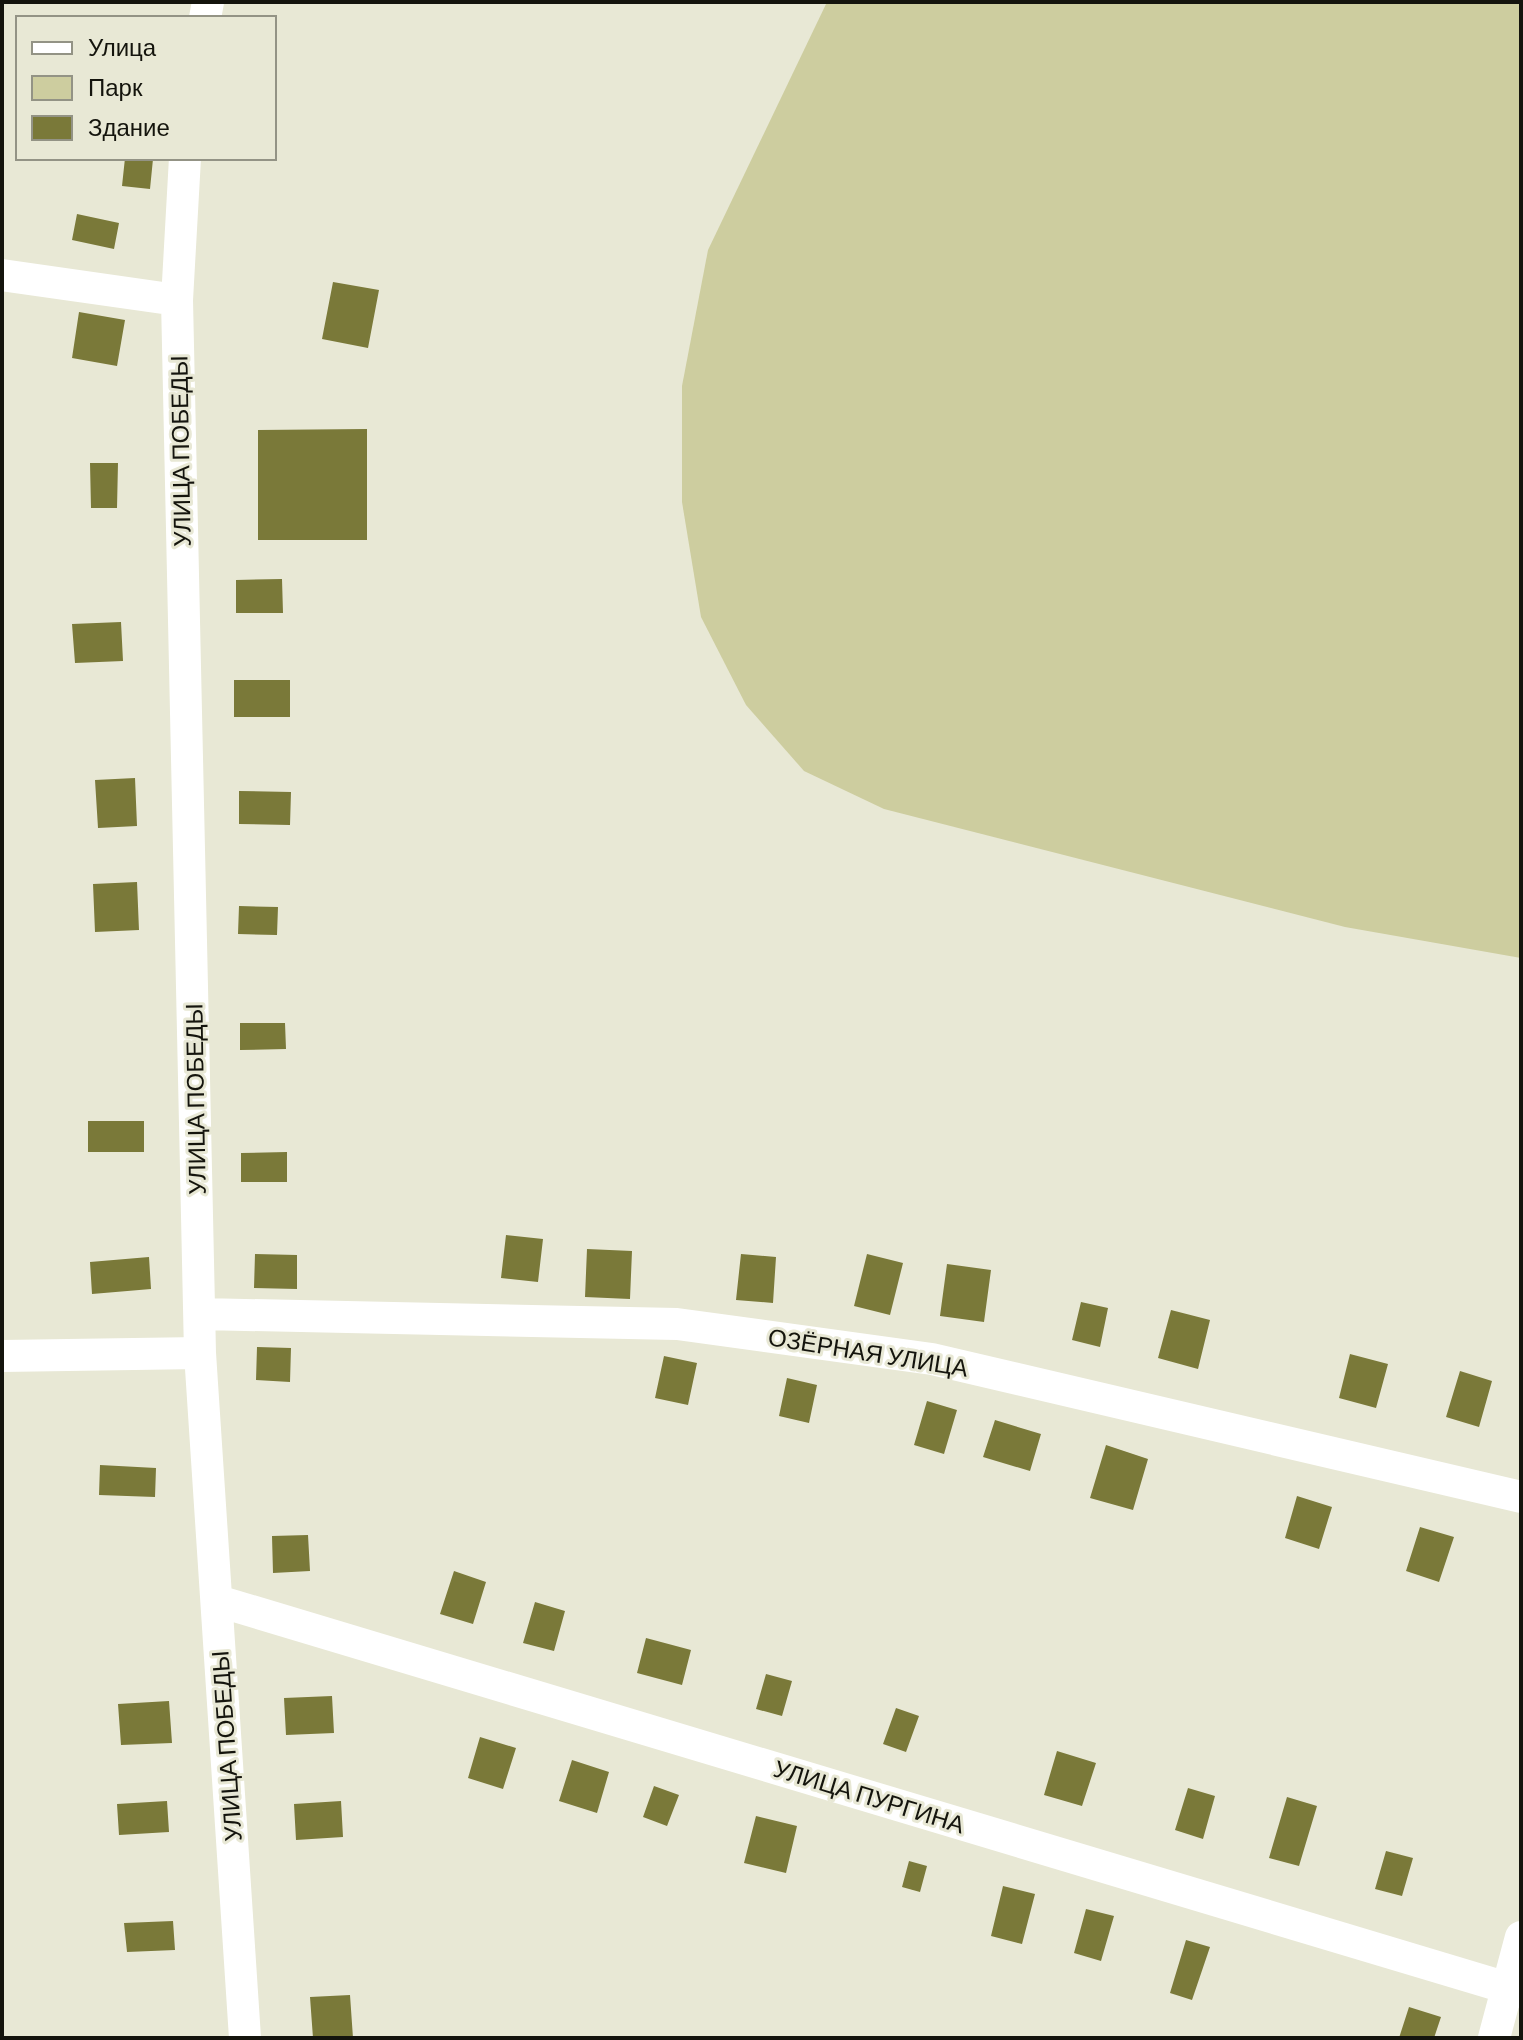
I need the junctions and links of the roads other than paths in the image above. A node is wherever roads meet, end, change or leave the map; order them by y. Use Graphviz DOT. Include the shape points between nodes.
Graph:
graph roads {
  1 [pos="185,160"];
  2 [pos="2,275"];
  3 [pos="177,300"];
  4 [pos="201,1314"];
  5 [pos="200,1353"];
  6 [pos="2,1356"];
  7 [pos="1521,1497"];
  8 [pos="218,1601"];
  9 [pos="1521,1937"];
  10 [pos="1514,1990"];
  11 [pos="245,2038"];
  12 [pos="1494,2038"];
  1 -- 3 [label="street, УЛИЦА ПОБЕДЫ"];
  2 -- 3 [label="street"];
  3 -- 4 [label="street, УЛИЦА ПОБЕДЫ"];
  4 -- 5 [label="street, УЛИЦА ПОБЕДЫ"];
  4 -- 7 [label="street, ОЗЁРНАЯ УЛИЦА" via="677,1324 932,1359"];
  5 -- 6 [label="street"];
  5 -- 8 [label="street, УЛИЦА ПОБЕДЫ"];
  8 -- 10 [label="street, УЛИЦА ПУРГИНА"];
  8 -- 11 [label="street, УЛИЦА ПОБЕДЫ"];
  9 -- 10 [label="street"];
  10 -- 12 [label="street"];
}
